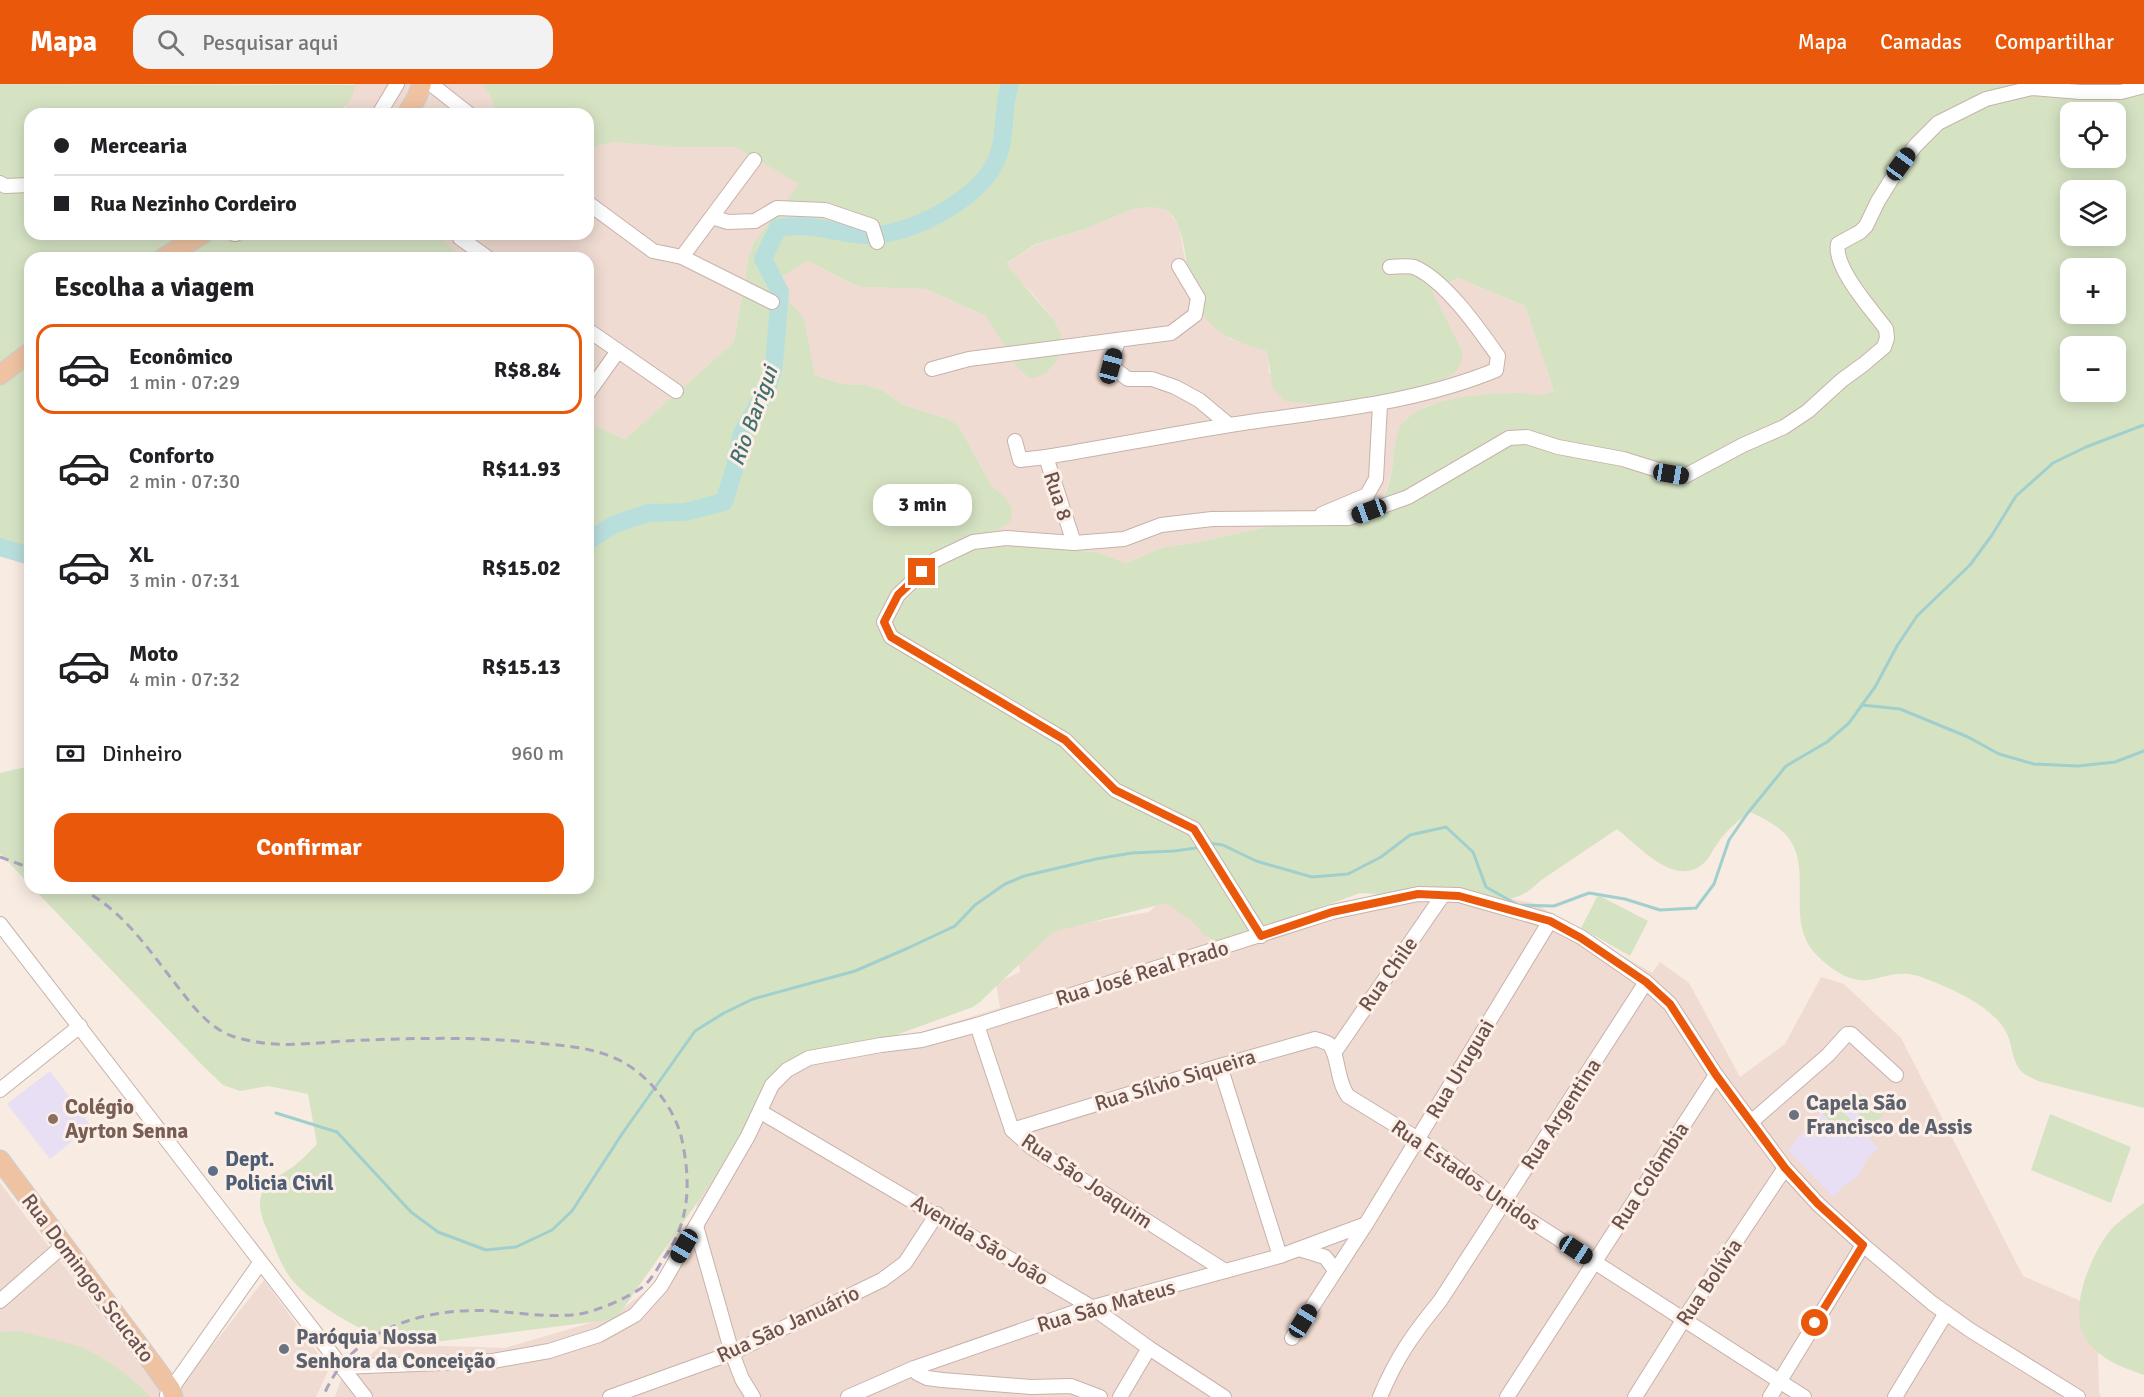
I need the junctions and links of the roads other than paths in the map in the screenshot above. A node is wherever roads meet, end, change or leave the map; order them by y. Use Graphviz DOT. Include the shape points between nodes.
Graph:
graph roads {
  1 [pos="397,84"];
  2 [pos="422,84"];
  3 [pos="431,84"];
  4 [pos="2144,86"];
  5 [pos="383,108"];
  6 [pos="411,108"];
  7 [pos="461,108"];
  8 [pos="754,160"];
  9 [pos="0,183"];
  10 [pos="24,185"];
  11 [pos="594,207"];
  12 [pos="712,217"];
  13 [pos="188,240"];
  14 [pos="466,240"];
  15 [pos="877,242"];
  16 [pos="171,252"];
  17 [pos="481,252"];
  18 [pos="682,257"];
  19 [pos="1179,266"];
  20 [pos="1390,267"];
  21 [pos="772,302"];
  22 [pos="594,334"];
  23 [pos="1118,340"];
  24 [pos="618,351"];
  25 [pos="24,357"];
  26 [pos="932,369"];
  27 [pos="0,375"];
  28 [pos="594,385"];
  29 [pos="676,391"];
  30 [pos="1380,404"];
  31 [pos="1228,425"];
  32 [pos="1015,441"];
  33 [pos="1046,458"];
  34 [pos="1311,518"];
  35 [pos="1074,543"];
  36 [pos="1443,895"];
  37 [pos="1550,921"];
  38 [pos="0,924"];
  39 [pos="1261,936"];
  40 [pos="1646,982"];
  41 [pos="977,1025"];
  42 [pos="80,1026"];
  43 [pos="1334,1053"];
  44 [pos="1220,1066"];
  45 [pos="1716,1075"];
  46 [pos="1896,1075"];
  47 [pos="0,1090"];
  48 [pos="761,1112"];
  49 [pos="1751,1122"];
  50 [pos="1012,1130"];
  51 [pos="1418,1139"];
  52 [pos="0,1160"];
  53 [pos="1785,1168"];
  54 [pos="0,1179"];
  55 [pos="1503,1203"];
  56 [pos="937,1214"];
  57 [pos="1366,1224"];
  58 [pos="696,1227"];
  59 [pos="1863,1245"];
  60 [pos="60,1248"];
  61 [pos="1299,1249"];
  62 [pos="1280,1256"];
  63 [pos="1595,1261"];
  64 [pos="260,1263"];
  65 [pos="1335,1270"];
  66 [pos="1225,1271"];
  67 [pos="0,1301"];
  68 [pos="1093,1308"];
  69 [pos="1946,1313"];
  70 [pos="1684,1319"];
  71 [pos="1292,1338"];
  72 [pos="1149,1348"];
  73 [pos="732,1353"];
  74 [pos="340,1367"];
  75 [pos="914,1368"];
  76 [pos="1779,1382"];
  77 [pos="170,1395"];
  78 [pos="365,1397"];
  79 [pos="610,1397"];
  80 [pos="753,1397"];
  81 [pos="848,1397"];
  82 [pos="1100,1397"];
  83 [pos="1120,1397"];
  84 [pos="1224,1397"];
  85 [pos="1380,1397"];
  86 [pos="1507,1397"];
  87 [pos="1635,1397"];
  88 [pos="1770,1397"];
  89 [pos="1804,1397"];
  90 [pos="1894,1397"];
  91 [pos="2078,1397"];
  1 -- 5 [label="street"];
  2 -- 6 [label="main road"];
  3 -- 7 [label="street"];
  4 -- 34 [label="street" via="2121,92 2032,88 1986,99 1938,123 1901,164 1866,226 1838,244 1839,259 1886,329 1884,347 1784,427 1686,476 1527,437 1509,438 1408,496 1349,518"];
  8 -- 12 [label="street"];
  9 -- 10 [label="street"];
  11 -- 18 [label="street" via="653,251"];
  12 -- 15 [label="street" via="729,222 755,221 777,208 825,210 872,226"];
  12 -- 18 [label="street"];
  13 -- 16 [label="main road"];
  14 -- 17 [label="street"];
  18 -- 21 [label="street"];
  19 -- 23 [label="street" via="1198,298 1195,315 1171,333"];
  20 -- 30 [label="street" via="1412,267 1429,278 1460,305 1498,356 1496,370 1462,384"];
  22 -- 24 [label="street"];
  23 -- 26 [label="street" via="969,359"];
  23 -- 31 [label="street" via="1111,366 1128,379 1152,378 1175,387 1199,400"];
  24 -- 28 [label="street"];
  24 -- 29 [label="street"];
  25 -- 27 [label="main road"];
  30 -- 31 [label="street"];
  30 -- 34 [label="street" via="1376,479 1367,495"];
  31 -- 33 [label="street"];
  32 -- 33 [label="street, Rua 8" via="1020,460"];
  33 -- 35 [label="street, Rua 8"];
  34 -- 35 [label="street" via="1182,522 1161,525 1124,540"];
  35 -- 39 [label="street" via="1006,538 973,542 935,561 898,595 884,622 891,637 1065,740 1115,790 1194,829"];
  36 -- 37 [label="street, Rua José Real Prado" via="1470,898"];
  36 -- 39 [label="street, Rua José Real Prado" via="1418,894 1332,912"];
  36 -- 43 [label="street, Rua Chile"];
  37 -- 40 [label="street, Rua José Real Prado"];
  37 -- 51 [label="street, Rua Uruguai"];
  38 -- 42 [label="street"];
  39 -- 41 [label="street, Rua José Real Prado"];
  40 -- 45 [label="street, Rua José Real Prado" via="1670,1004"];
  40 -- 55 [label="street, Rua Argentina"];
  41 -- 48 [label="street, Rua José Real Prado" via="922,1040 809,1058 787,1070 772,1085"];
  41 -- 50 [label="street, Rua São Joaquim"];
  42 -- 47 [label="street"];
  42 -- 64 [label="street"];
  43 -- 44 [label="street, Rua Sílvio Siqueira" via="1328,1044 1315,1039"];
  43 -- 51 [label="street, Rua Estados Unidos" via="1341,1087 1348,1096"];
  44 -- 50 [label="street, Rua Sílvio Siqueira"];
  44 -- 62 [label="street"];
  45 -- 49 [label="street, Rua José Real Prado"];
  45 -- 63 [label="street, Rua Colômbia"];
  46 -- 49 [label="street" via="1847,1034"];
  48 -- 56 [label="street, Avenida São João"];
  48 -- 58 [label="street, Rua José Real Prado"];
  49 -- 53 [label="street, Rua José Real Prado"];
  50 -- 66 [label="street, Rua São Joaquim" via="1031,1147"];
  51 -- 55 [label="street, Rua Estados Unidos"];
  51 -- 57 [label="street, Rua Uruguai"];
  52 -- 60 [label="main road, Rua Domingos Scucato"];
  53 -- 59 [label="street, Rua José Real Prado"];
  53 -- 70 [label="street, Rua Bolívia"];
  54 -- 60 [label="main road, Rua Domingos Scucato"];
  55 -- 63 [label="street, Rua Estados Unidos"];
  55 -- 85 [label="street, Rua Argentina" via="1440,1301 1409,1338"];
  56 -- 68 [label="street, Avenida São João"];
  56 -- 73 [label="street, Rua São Januário" via="905,1263 882,1280"];
  57 -- 61 [label="street, Rua São Mateus"];
  57 -- 65 [label="street, Rua Uruguai"];
  58 -- 73 [label="street"];
  58 -- 74 [label="street, Rua José Real Prado" via="661,1286 635,1315 599,1335 549,1351 493,1361"];
  59 -- 69 [label="street, Rua José Real Prado"];
  59 -- 76 [label="street"];
  60 -- 67 [label="street"];
  60 -- 77 [label="main road, Rua Domingos Scucato"];
  61 -- 62 [label="street, Rua São Mateus"];
  61 -- 65 [label="street" via="1325,1257"];
  62 -- 66 [label="street, Rua São Mateus"];
  63 -- 70 [label="street, Rua Estados Unidos"];
  63 -- 86 [label="street, Rua Colômbia"];
  64 -- 74 [label="street"];
  64 -- 77 [label="street"];
  65 -- 71 [label="street, Rua Uruguai"];
  66 -- 68 [label="street, Rua São Mateus"];
  68 -- 72 [label="street, Avenida São João"];
  68 -- 75 [label="street, Rua São Mateus"];
  69 -- 90 [label="street"];
  69 -- 91 [label="street, Rua José Real Prado"];
  70 -- 76 [label="street, Rua Estados Unidos"];
  70 -- 87 [label="street, Rua Bolívia"];
  72 -- 83 [label="street"];
  72 -- 84 [label="street, Avenida São João"];
  73 -- 79 [label="street, Rua São Januário"];
  73 -- 80 [label="street"];
  74 -- 78 [label="street"];
  75 -- 81 [label="street, Rua São Mateus"];
  75 -- 82 [label="street" via="927,1378 1031,1387 1071,1386"];
  76 -- 88 [label="street"];
  76 -- 89 [label="street, Rua Estados Unidos"];
}
